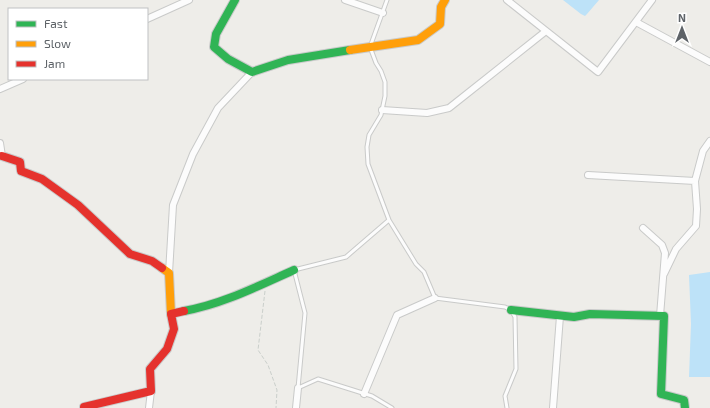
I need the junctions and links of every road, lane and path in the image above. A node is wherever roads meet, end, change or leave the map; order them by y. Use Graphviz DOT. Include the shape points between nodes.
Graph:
graph roads {
  1 [pos="189,0"];
  2 [pos="235,0"];
  3 [pos="345,0"];
  4 [pos="387,0"];
  5 [pos="445,0"];
  6 [pos="507,0"];
  7 [pos="652,0"];
  8 [pos="383,13"];
  9 [pos="148,19"];
  10 [pos="636,22"];
  11 [pos="546,31"];
  12 [pos="370,46"];
  13 [pos="710,62"];
  14 [pos="252,72"];
  15 [pos="20,80"];
  16 [pos="0,88"];
  17 [pos="382,110"];
  18 [pos="710,141"];
  19 [pos="0,143"];
  20 [pos="1,156"];
  21 [pos="588,175"];
  22 [pos="695,181"];
  23 [pos="389,220"];
  24 [pos="643,228"];
  25 [pos="294,270"];
  26 [pos="169,273"];
  27 [pos="664,274"];
  28 [pos="266,283"];
  29 [pos="435,298"];
  30 [pos="511,310"];
  31 [pos="171,314"];
  32 [pos="560,316"];
  33 [pos="660,316"];
  34 [pos="298,388"];
  35 [pos="151,391"];
  36 [pos="364,394"];
  37 [pos="84,408"];
  38 [pos="149,408"];
  39 [pos="276,408"];
  40 [pos="296,408"];
  41 [pos="392,408"];
  42 [pos="507,408"];
  43 [pos="553,408"];
  44 [pos="685,408"];
  1 -- 9 [label="street"];
  2 -- 14 [label="street" via="216,34 214,46 228,59"];
  3 -- 8 [label="street"];
  4 -- 8 [label="lane"];
  5 -- 12 [label="street" via="441,7 440,24 418,40"];
  6 -- 11 [label="street"];
  7 -- 10 [label="street"];
  8 -- 12 [label="lane"];
  10 -- 11 [label="street" via="598,72"];
  10 -- 13 [label="street"];
  11 -- 17 [label="street" via="449,108 427,113"];
  12 -- 14 [label="street" via="288,60"];
  12 -- 17 [label="lane" via="385,82"];
  14 -- 26 [label="street" via="218,108 193,154 173,205"];
  15 -- 16 [label="street"];
  17 -- 23 [label="lane" via="369,134 368,164"];
  18 -- 22 [label="street" via="703,150"];
  19 -- 20 [label="street"];
  20 -- 26 [label="street" via="20,162 21,171 42,179 78,205 130,254 152,261"];
  21 -- 22 [label="street"];
  22 -- 27 [label="street" via="696,226 676,249"];
  23 -- 25 [label="lane" via="346,257"];
  23 -- 29 [label="lane" via="416,264 424,272"];
  24 -- 27 [label="street" via="662,245 665,252"];
  25 -- 28 [label="street"];
  25 -- 34 [label="lane" via="305,312"];
  26 -- 31 [label="street"];
  27 -- 33 [label="street"];
  28 -- 31 [label="street" via="202,308"];
  28 -- 39 [label="path" via="258,350 268,365 277,390"];
  29 -- 30 [label="lane" via="505,307"];
  29 -- 36 [label="street" via="397,315"];
  30 -- 32 [label="street"];
  30 -- 42 [label="lane" via="515,317 516,369 505,396"];
  31 -- 35 [label="street" via="174,329 167,349 150,369"];
  32 -- 33 [label="street"];
  32 -- 43 [label="street"];
  33 -- 44 [label="street" via="664,316 661,394 684,400"];
  34 -- 36 [label="lane" via="318,379"];
  34 -- 40 [label="street"];
  35 -- 37 [label="street"];
  35 -- 38 [label="street"];
  36 -- 41 [label="lane"];
}
